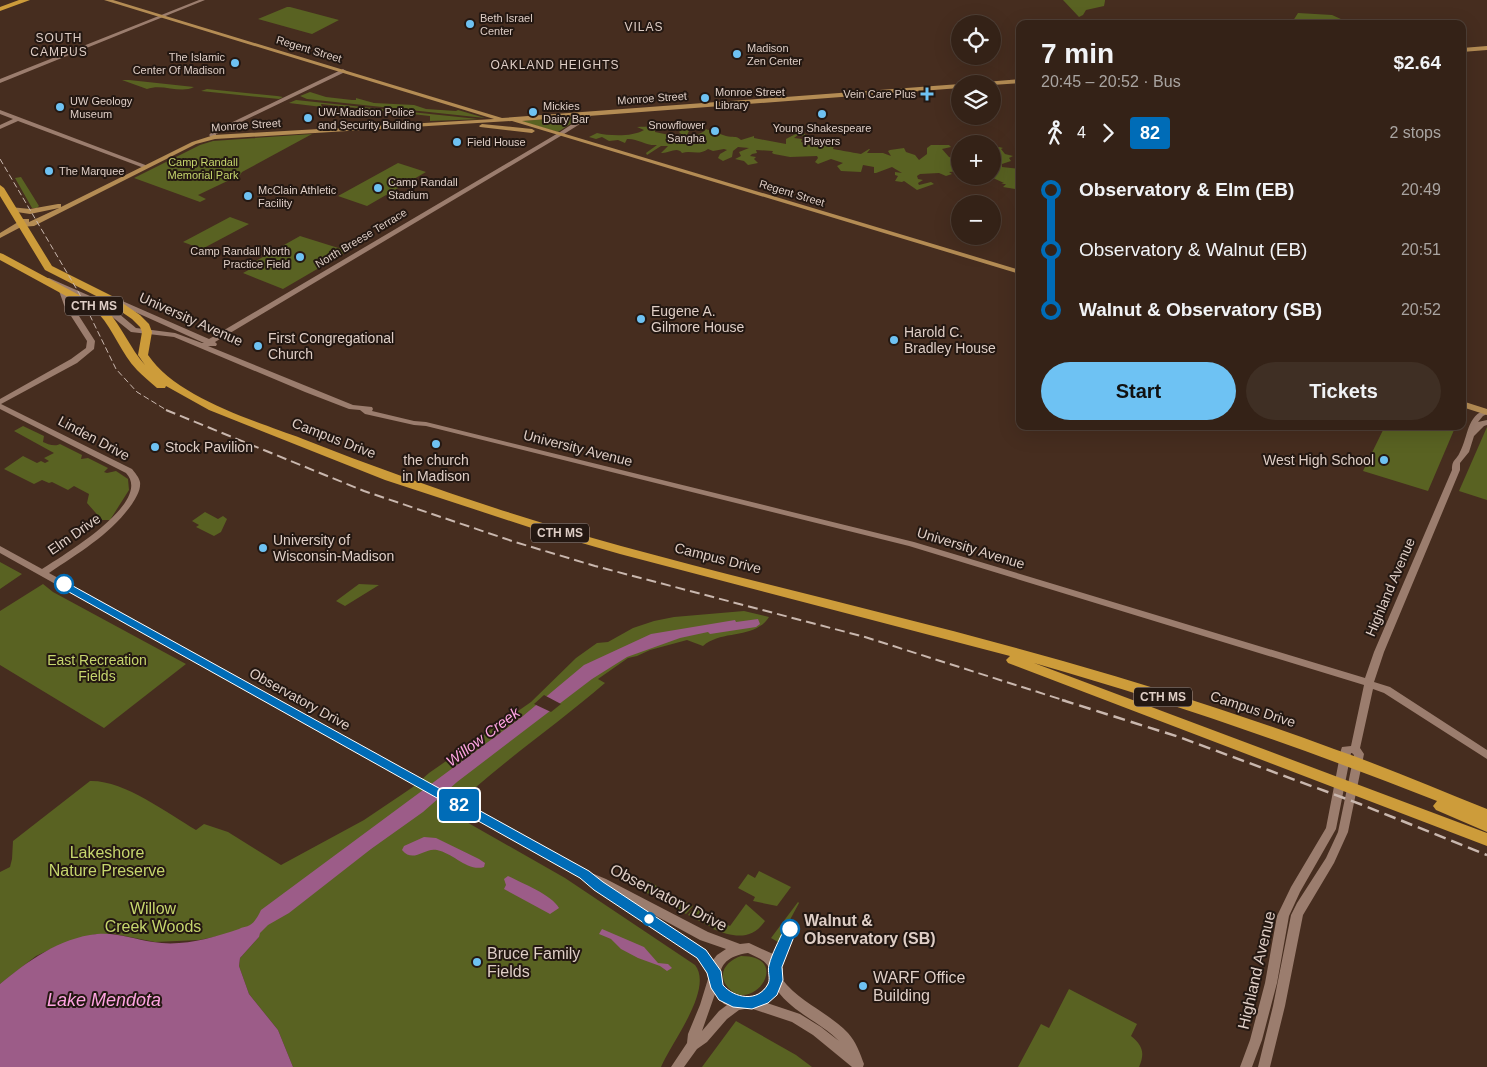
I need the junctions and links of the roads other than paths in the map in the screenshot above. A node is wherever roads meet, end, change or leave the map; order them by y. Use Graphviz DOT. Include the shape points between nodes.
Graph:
graph roads {
  1 [pos="16,0"];
  2 [pos="26,0"];
  3 [pos="107,0"];
  4 [pos="203,0"];
  5 [pos="0,8"];
  6 [pos="162,16"];
  7 [pos="1487,48"];
  8 [pos="1466,50"];
  9 [pos="343,71"];
  10 [pos="0,81"];
  11 [pos="1016,81"];
  12 [pos="1001,83"];
  13 [pos="951,87"];
  14 [pos="0,112"];
  15 [pos="587,114"];
  16 [pos="18,119"];
  17 [pos="504,120"];
  18 [pos="480,121"];
  19 [pos="431,124"];
  20 [pos="516,126"];
  21 [pos="0,127"];
  22 [pos="541,130"];
  23 [pos="558,135"];
  24 [pos="214,137"];
  25 [pos="146,167"];
  26 [pos="107,186"];
  27 [pos="0,188"];
  28 [pos="63,204"];
  29 [pos="13,209"];
  30 [pos="22,225"];
  31 [pos="0,236"];
  32 [pos="0,256"];
  33 [pos="1016,271"];
  34 [pos="37,276"];
  35 [pos="61,288"];
  36 [pos="108,298"];
  37 [pos="147,332"];
  38 [pos="206,344"];
  39 [pos="0,404"];
  40 [pos="1466,404"];
  41 [pos="1486,411"];
  42 [pos="1487,422"];
  43 [pos="1470,436"];
  44 [pos="119,517"];
  45 [pos="0,549"];
  46 [pos="42,573"];
  47 [pos="973,644"];
  48 [pos="993,650"];
  49 [pos="1013,660"];
  50 [pos="1369,683"];
  51 [pos="1355,749"];
  52 [pos="1487,755"];
  53 [pos="1329,757"];
  54 [pos="1372,773"];
  55 [pos="1345,786"];
  56 [pos="427,787"];
  57 [pos="444,796"];
  58 [pos="1487,815"];
  59 [pos="1487,826"];
  60 [pos="1487,840"];
  61 [pos="585,875"];
  62 [pos="738,949"];
  63 [pos="714,975"];
  64 [pos="776,980"];
  65 [pos="748,1003"];
  66 [pos="693,1045"];
  67 [pos="859,1065"];
  68 [pos="677,1067"];
  69 [pos="1246,1067"];
  70 [pos="1264,1067"];
  1 -- 5 [label="main road"];
  2 -- 5 [label="main road"];
  3 -- 6 [label="main road, Regent Street"];
  4 -- 6 [label="street"];
  6 -- 9 [label="main road, Regent Street"];
  6 -- 10 [label="street"];
  7 -- 8 [label="main road"];
  9 -- 17 [label="main road, Regent Street"];
  9 -- 24 [label="street"];
  11 -- 12 [label="main road"];
  13 -- 15 [label="main road, Monroe Street"];
  14 -- 16 [label="street"];
  15 -- 17 [label="main road, Monroe Street"];
  15 -- 23 [label="street"];
  16 -- 21 [label="street"];
  16 -- 25 [label="street"];
  17 -- 18 [label="main road, Monroe Street"];
  17 -- 20 [label="main road, Regent Street"];
  17 -- 22 [label="main road, Regent Street"];
  18 -- 19 [label="main road, Monroe Street"];
  18 -- 20 [label="main road" via="495,126"];
  19 -- 22 [label="main road"];
  19 -- 24 [label="main road, Monroe Street"];
  20 -- 22 [label="main road, Regent Street"];
  22 -- 23 [label="main road, Regent Street"];
  23 -- 33 [label="main road, Regent Street"];
  23 -- 38 [label="street, North Breese Terrace"];
  24 -- 25 [label="main road, Monroe Street" via="200,140"];
  25 -- 26 [label="main road, Monroe Street"];
  26 -- 28 [label="main road"];
  26 -- 30 [label="main road" via="31,224"];
  27 -- 29 [label="main road"];
  28 -- 29 [label="main road" via="35,211"];
  28 -- 30 [label="main road"];
  29 -- 30 [label="main road"];
  30 -- 31 [label="main road"];
  30 -- 36 [label="main road" via="48,268"];
  32 -- 34 [label="main road, University Avenue / CTH MS"];
  34 -- 35 [label="main road, Campus Drive / CTH MS"];
  34 -- 37 [label="street, University Avenue" via="79,292 114,312 130,328"];
  35 -- 39 [label="street" via="91,341 90,349"];
  35 -- 47 [label="main road, Campus Drive / CTH MS" via="91,303 110,318 135,361 163,388 193,406 261,434 380,480 529,531 647,564"];
  36 -- 37 [label="main road" via="136,317"];
  36 -- 38 [label="street, University Avenue"];
  37 -- 38 [label="street, University Avenue" via="171,334"];
  37 -- 47 [label="main road, Campus Drive / CTH MS" via="144,355 161,376 184,393 213,408 389,477 620,550"];
  38 -- 50 [label="street, University Avenue" via="368,412 911,544"];
  39 -- 44 [label="street, Linden Drive" via="132,475 136,487"];
  40 -- 41 [label="main road"];
  41 -- 43 [label="street, Highland Avenue" via="1474,420"];
  42 -- 43 [label="street, Highland Avenue"];
  43 -- 50 [label="street, Highland Avenue" via="1460,459 1461,465 1456,470 1379,652"];
  44 -- 46 [label="street, Elm Drive" via="99,535"];
  45 -- 46 [label="street, Observatory Drive"];
  46 -- 56 [label="street, Observatory Drive"];
  47 -- 48 [label="main road, Campus Drive / CTH MS"];
  48 -- 49 [label="main road, Campus Drive / CTH MS"];
  48 -- 53 [label="main road, Campus Drive / CTH MS" via="1219,715"];
  49 -- 53 [label="main road, Campus Drive / CTH MS"];
  49 -- 55 [label="main road"];
  50 -- 51 [label="street, Highland Avenue"];
  50 -- 52 [label="street, University Avenue" via="1387,690"];
  51 -- 55 [label="street, Highland Avenue" via="1359,754"];
  53 -- 54 [label="main road, Campus Drive / CTH MS"];
  54 -- 58 [label="main road, Campus Drive / CTH MS"];
  54 -- 59 [label="main road, Campus Drive / CTH MS"];
  55 -- 60 [label="main road"];
  55 -- 69 [label="street, Highland Avenue" via="1332,829 1283,916 1271,983"];
  55 -- 70 [label="street, Highland Avenue" via="1347,820 1338,844 1297,915"];
  56 -- 57 [label="street, Observatory Drive"];
  57 -- 61 [label="street, Observatory Drive"];
  61 -- 62 [label="street, Observatory Drive" via="704,936"];
  61 -- 63 [label="street, Observatory Drive" via="697,951"];
  62 -- 63 [label="street" via="722,957"];
  62 -- 64 [label="street" via="755,950 769,958 775,967"];
  63 -- 65 [label="street" via="717,988 724,996"];
  63 -- 66 [label="street"];
  64 -- 65 [label="street" via="772,990 763,998"];
  64 -- 67 [label="street" via="788,997 839,1033 852,1049"];
  65 -- 66 [label="street" via="730,1009"];
  65 -- 67 [label="street" via="796,1018"];
  66 -- 68 [label="street"];
}
